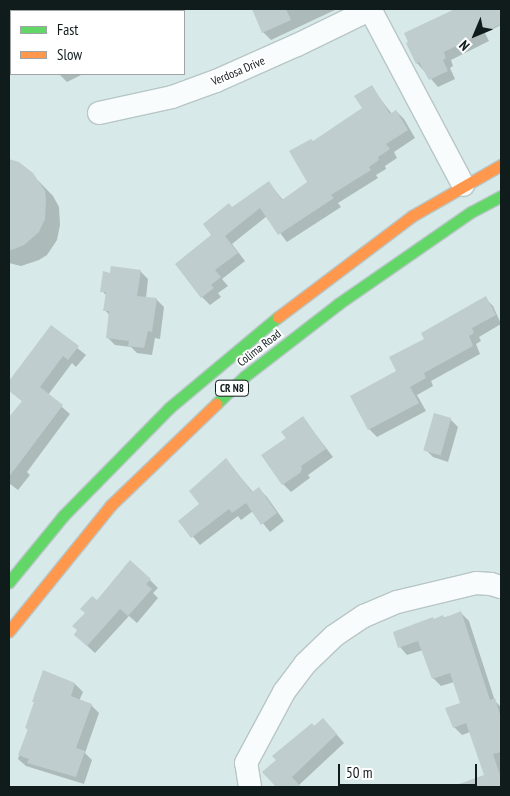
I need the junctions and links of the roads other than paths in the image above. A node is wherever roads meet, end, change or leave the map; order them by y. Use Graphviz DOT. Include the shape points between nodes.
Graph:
graph roads {
  1 [pos="370,9"];
  2 [pos="99,113"];
  3 [pos="501,165"];
  4 [pos="463,185"];
  5 [pos="501,196"];
  6 [pos="9,582"];
  7 [pos="501,588"];
  8 [pos="9,631"];
  9 [pos="250,787"];
  1 -- 2 [label="street, Verdosa Drive" via="297,46 216,81 172,97"];
  1 -- 4 [label="street, Verdosa Drive"];
  3 -- 4 [label="main road, Colima Road / CR N8"];
  4 -- 6 [label="main road, Colima Road / CR N8" via="412,216 285,311 169,408 63,516"];
  5 -- 8 [label="main road, Colima Road / CR N8" via="471,212 338,304 245,376 110,505"];
  7 -- 9 [label="street" via="476,583 397,602 364,616 334,636 305,664 284,692 246,763"];
}
